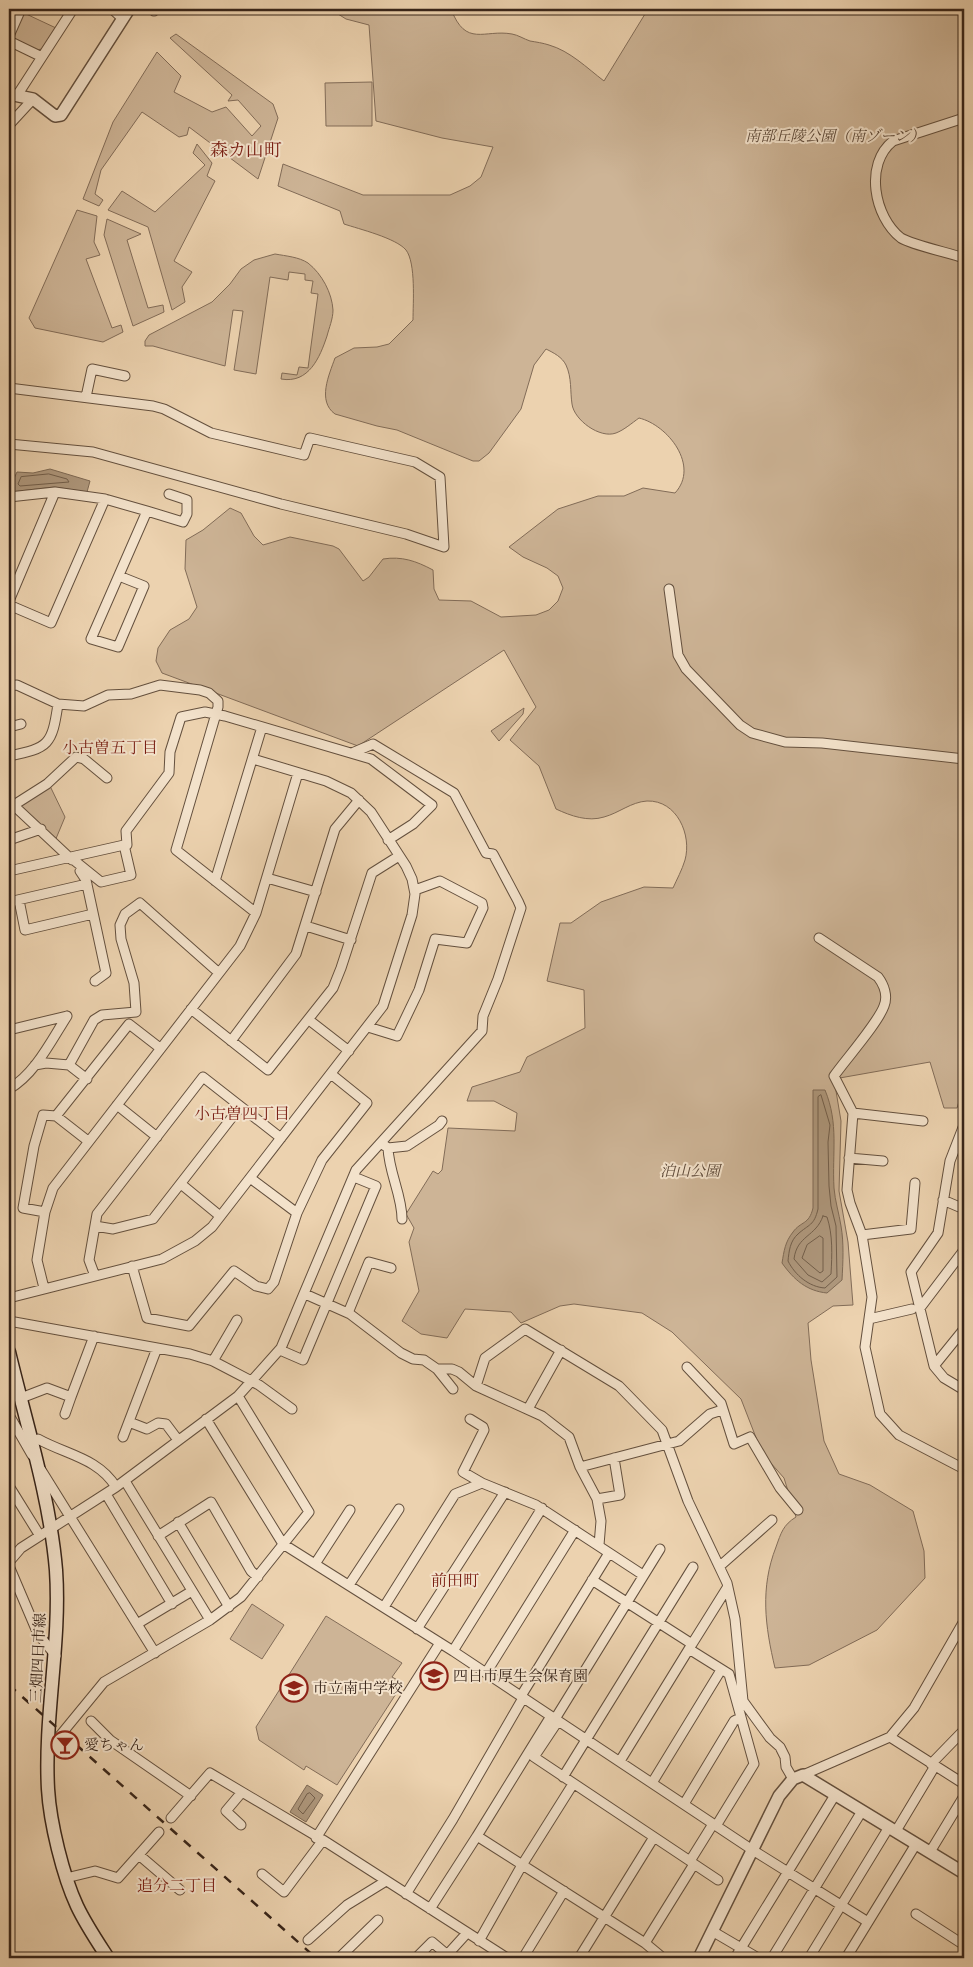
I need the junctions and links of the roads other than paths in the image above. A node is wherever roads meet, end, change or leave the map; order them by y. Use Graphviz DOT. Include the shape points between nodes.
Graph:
graph roads {
  1 [pos="22,9"];
  2 [pos="74,9"];
  3 [pos="112,9"];
  4 [pos="126,14"];
  5 [pos="9,36"];
  6 [pos="9,42"];
  7 [pos="42,57"];
  8 [pos="13,94"];
  9 [pos="33,100"];
  10 [pos="964,118"];
  11 [pos="9,125"];
  12 [pos="964,258"];
  13 [pos="125,376"];
  14 [pos="9,388"];
  15 [pos="86,397"];
  16 [pos="9,444"];
  17 [pos="55,492"];
  18 [pos="169,494"];
  19 [pos="9,497"];
  20 [pos="105,499"];
  21 [pos="147,511"];
  22 [pos="119,576"];
  23 [pos="669,589"];
  24 [pos="9,603"];
  25 [pos="9,686"];
  26 [pos="58,704"];
  27 [pos="216,714"];
  28 [pos="21,724"];
  29 [pos="9,726"];
  30 [pos="262,727"];
  31 [pos="352,753"];
  32 [pos="9,756"];
  33 [pos="252,759"];
  34 [pos="964,759"];
  35 [pos="298,773"];
  36 [pos="107,778"];
  37 [pos="359,800"];
  38 [pos="11,803"];
  39 [pos="476,822"];
  40 [pos="41,829"];
  41 [pos="9,840"];
  42 [pos="388,840"];
  43 [pos="124,845"];
  44 [pos="493,854"];
  45 [pos="399,856"];
  46 [pos="70,857"];
  47 [pos="9,871"];
  48 [pos="267,878"];
  49 [pos="215,881"];
  50 [pos="87,884"];
  51 [pos="415,890"];
  52 [pos="316,892"];
  53 [pos="19,900"];
  54 [pos="9,902"];
  55 [pos="256,913"];
  56 [pos="93,914"];
  57 [pos="306,926"];
  58 [pos="819,938"];
  59 [pos="351,940"];
  60 [pos="219,974"];
  61 [pos="95,981"];
  62 [pos="191,1009"];
  63 [pos="309,1020"];
  64 [pos="368,1027"];
  65 [pos="9,1030"];
  66 [pos="231,1041"];
  67 [pos="160,1048"];
  68 [pos="348,1051"];
  69 [pos="35,1065"];
  70 [pos="69,1065"];
  71 [pos="331,1074"];
  72 [pos="87,1079"];
  73 [pos="9,1089"];
  74 [pos="117,1105"];
  75 [pos="240,1107"];
  76 [pos="853,1113"];
  77 [pos="56,1116"];
  78 [pos="442,1120"];
  79 [pos="923,1121"];
  80 [pos="964,1125"];
  81 [pos="157,1137"];
  82 [pos="281,1138"];
  83 [pos="88,1141"];
  84 [pos="384,1145"];
  85 [pos="849,1158"];
  86 [pos="883,1161"];
  87 [pos="354,1176"];
  88 [pos="250,1178"];
  89 [pos="915,1183"];
  90 [pos="180,1184"];
  91 [pos="943,1200"];
  92 [pos="964,1209"];
  93 [pos="45,1212"];
  94 [pos="297,1213"];
  95 [pos="220,1216"];
  96 [pos="402,1219"];
  97 [pos="95,1226"];
  98 [pos="862,1235"];
  99 [pos="964,1250"];
  100 [pos="132,1266"];
  101 [pos="391,1268"];
  102 [pos="95,1276"];
  103 [pos="44,1288"];
  104 [pos="305,1294"];
  105 [pos="9,1298"];
  106 [pos="327,1304"];
  107 [pos="916,1309"];
  108 [pos="348,1313"];
  109 [pos="869,1319"];
  110 [pos="237,1320"];
  111 [pos="9,1321"];
  112 [pos="964,1329"];
  113 [pos="94,1336"];
  114 [pos="157,1348"];
  115 [pos="280,1350"];
  116 [pos="561,1350"];
  117 [pos="9,1352"];
  118 [pos="213,1361"];
  119 [pos="934,1366"];
  120 [pos="687,1367"];
  121 [pos="437,1369"];
  122 [pos="11,1376"];
  123 [pos="252,1382"];
  124 [pos="476,1386"];
  125 [pos="453,1389"];
  126 [pos="964,1390"];
  127 [pos="238,1396"];
  128 [pos="71,1397"];
  129 [pos="21,1398"];
  130 [pos="292,1409"];
  131 [pos="528,1409"];
  132 [pos="722,1410"];
  133 [pos="65,1414"];
  134 [pos="9,1415"];
  135 [pos="206,1419"];
  136 [pos="470,1419"];
  137 [pos="129,1422"];
  138 [pos="124,1437"];
  139 [pos="178,1440"];
  140 [pos="31,1444"];
  141 [pos="669,1445"];
  142 [pos="614,1458"];
  143 [pos="35,1462"];
  144 [pos="580,1467"];
  145 [pos="964,1469"];
  146 [pos="125,1481"];
  147 [pos="482,1483"];
  148 [pos="9,1486"];
  149 [pos="116,1487"];
  150 [pos="505,1492"];
  151 [pos="106,1494"];
  152 [pos="597,1499"];
  153 [pos="542,1508"];
  154 [pos="399,1509"];
  155 [pos="350,1510"];
  156 [pos="798,1510"];
  157 [pos="71,1515"];
  158 [pos="772,1520"];
  159 [pos="178,1522"];
  160 [pos="50,1528"];
  161 [pos="575,1530"];
  162 [pos="40,1536"];
  163 [pos="158,1536"];
  164 [pos="283,1544"];
  165 [pos="599,1545"];
  166 [pos="660,1548"];
  167 [pos="609,1553"];
  168 [pos="9,1562"];
  169 [pos="316,1564"];
  170 [pos="9,1566"];
  171 [pos="720,1566"];
  172 [pos="693,1568"];
  173 [pos="644,1575"];
  174 [pos="258,1577"];
  175 [pos="592,1580"];
  176 [pos="349,1585"];
  177 [pos="727,1588"];
  178 [pos="192,1591"];
  179 [pos="626,1602"];
  180 [pos="172,1604"];
  181 [pos="229,1607"];
  182 [pos="384,1607"];
  183 [pos="210,1620"];
  184 [pos="964,1621"];
  185 [pos="659,1623"];
  186 [pos="138,1624"];
  187 [pos="417,1629"];
  188 [pos="440,1643"];
  189 [pos="690,1646"];
  190 [pos="453,1652"];
  191 [pos="155,1653"];
  192 [pos="56,1656"];
  193 [pos="721,1670"];
  194 [pos="486,1673"];
  195 [pos="522,1697"];
  196 [pos="740,1718"];
  197 [pos="555,1719"];
  198 [pos="91,1721"];
  199 [pos="964,1730"];
  200 [pos="890,1737"];
  201 [pos="587,1740"];
  202 [pos="49,1749"];
  203 [pos="620,1762"];
  204 [pos="933,1765"];
  205 [pos="563,1777"];
  206 [pos="798,1777"];
  207 [pos="652,1783"];
  208 [pos="573,1784"];
  209 [pos="964,1784"];
  210 [pos="242,1792"];
  211 [pos="835,1795"];
  212 [pos="191,1796"];
  213 [pos="964,1796"];
  214 [pos="684,1804"];
  215 [pos="862,1811"];
  216 [pos="171,1818"];
  217 [pos="240,1824"];
  218 [pos="715,1825"];
  219 [pos="892,1829"];
  220 [pos="159,1832"];
  221 [pos="476,1836"];
  222 [pos="654,1837"];
  223 [pos="320,1839"];
  224 [pos="916,1844"];
  225 [pos="751,1848"];
  226 [pos="930,1852"];
  227 [pos="139,1855"];
  228 [pos="692,1863"];
  229 [pos="522,1865"];
  230 [pos="963,1868"];
  231 [pos="788,1872"];
  232 [pos="262,1874"];
  233 [pos="66,1878"];
  234 [pos="718,1880"];
  235 [pos="386,1881"];
  236 [pos="814,1888"];
  237 [pos="180,1890"];
  238 [pos="564,1891"];
  239 [pos="406,1894"];
  240 [pos="842,1905"];
  241 [pos="430,1909"];
  242 [pos="916,1914"];
  243 [pos="605,1917"];
  244 [pos="378,1920"];
  245 [pos="868,1922"];
  246 [pos="712,1931"];
  247 [pos="467,1933"];
  248 [pos="308,1940"];
  249 [pos="479,1940"];
  250 [pos="645,1943"];
  251 [pos="964,1945"];
  252 [pos="742,1948"];
  253 [pos="103,1956"];
  254 [pos="847,1956"];
  255 [pos="449,1957"];
  256 [pos="339,1958"];
  257 [pos="416,1958"];
  258 [pos="507,1958"];
  259 [pos="523,1958"];
  260 [pos="579,1958"];
  261 [pos="663,1958"];
  262 [pos="699,1958"];
  263 [pos="735,1958"];
  264 [pos="758,1958"];
  265 [pos="772,1958"];
  266 [pos="809,1958"];
  267 [pos="857,1958"];
  1 -- 5 [label="street"];
  2 -- 7 [label="street"];
  3 -- 4 [label="street"];
  4 -- 9 [label="street" via="60,115 55,116"];
  6 -- 7 [label="street"];
  7 -- 8 [label="street"];
  8 -- 9 [label="street"];
  9 -- 11 [label="street"];
  10 -- 12 [label="street" via="892,141 879,160 876,182 879,205 902,238"];
  13 -- 15 [label="street" via="92,370"];
  14 -- 15 [label="street"];
  15 -- 16 [label="street" via="164,409 211,433 282,451 304,455 310,438 420,464 440,477 444,547 406,534 93,452"];
  17 -- 19 [label="street"];
  17 -- 20 [label="street"];
  17 -- 24 [label="street"];
  18 -- 21 [label="street" via="186,500 187,514 183,522"];
  20 -- 21 [label="street"];
  20 -- 24 [label="street" via="51,623"];
  21 -- 22 [label="street"];
  22 -- 22 [label="street" via="91,639 118,647 144,586"];
  23 -- 34 [label="street" via="678,655 686,669 746,729 764,738 785,742 822,743"];
  25 -- 26 [label="street" via="17,685"];
  26 -- 27 [label="street" via="84,706 108,695 132,694 160,684 209,693 218,701"];
  26 -- 32 [label="street" via="56,720 47,742 37,750"];
  27 -- 30 [label="street"];
  27 -- 43 [label="street" via="205,712 181,717 170,752 169,773 126,831 128,845"];
  27 -- 49 [label="street" via="176,850"];
  28 -- 29 [label="street"];
  30 -- 31 [label="street"];
  30 -- 33 [label="street"];
  31 -- 42 [label="street" via="371,759 432,805 413,824"];
  31 -- 44 [label="street" via="373,744 454,793 486,853"];
  33 -- 35 [label="street"];
  33 -- 49 [label="street"];
  35 -- 37 [label="street" via="340,787"];
  35 -- 48 [label="street"];
  36 -- 38 [label="street" via="76,756 47,784"];
  37 -- 42 [label="street" via="371,812"];
  37 -- 52 [label="street" via="335,829"];
  38 -- 40 [label="street"];
  39 -- 44 [label="street"];
  40 -- 41 [label="street"];
  40 -- 46 [label="street"];
  42 -- 45 [label="street"];
  43 -- 46 [label="street"];
  43 -- 46 [label="street" via="131,875 101,882"];
  44 -- 84 [label="street" via="521,908 483,1016 482,1031"];
  45 -- 51 [label="street"];
  45 -- 59 [label="street" via="372,872"];
  46 -- 47 [label="street"];
  46 -- 50 [label="street"];
  48 -- 52 [label="street"];
  48 -- 55 [label="street"];
  49 -- 55 [label="street"];
  50 -- 53 [label="street"];
  50 -- 56 [label="street"];
  51 -- 64 [label="street" via="412,915 383,1006"];
  51 -- 64 [label="street" via="440,881 482,904 483,908 467,943 435,939 419,990 397,1036"];
  52 -- 57 [label="street"];
  53 -- 54 [label="street"];
  53 -- 56 [label="street" via="25,930"];
  55 -- 60 [label="street" via="244,938"];
  56 -- 61 [label="street" via="106,974"];
  57 -- 59 [label="street"];
  57 -- 66 [label="street" via="296,954 285,971"];
  58 -- 76 [label="street" via="878,977 884,990 882,1011 834,1076"];
  59 -- 63 [label="street" via="333,988"];
  60 -- 62 [label="street"];
  60 -- 70 [label="street" via="140,903 124,914 120,925 134,983 136,1012 102,1015 94,1020"];
  62 -- 66 [label="street"];
  62 -- 67 [label="street"];
  63 -- 66 [label="street" via="268,1070"];
  63 -- 68 [label="street"];
  64 -- 68 [label="street"];
  65 -- 69 [label="street" via="67,1016"];
  67 -- 72 [label="street" via="129,1024"];
  67 -- 74 [label="street"];
  68 -- 71 [label="street"];
  69 -- 70 [label="street"];
  69 -- 73 [label="street"];
  70 -- 72 [label="street"];
  71 -- 82 [label="street"];
  71 -- 94 [label="street" via="367,1103 322,1160"];
  72 -- 77 [label="street"];
  74 -- 81 [label="street"];
  74 -- 83 [label="street"];
  75 -- 81 [label="street" via="203,1077"];
  75 -- 82 [label="street"];
  75 -- 90 [label="street"];
  76 -- 79 [label="street"];
  76 -- 85 [label="street"];
  77 -- 83 [label="street"];
  77 -- 93 [label="street" via="43,1115 23,1208"];
  78 -- 84 [label="street" via="407,1146"];
  80 -- 91 [label="street" via="950,1161"];
  81 -- 97 [label="street" via="97,1214"];
  82 -- 88 [label="street"];
  83 -- 93 [label="street" via="53,1188"];
  84 -- 87 [label="street" via="356,1170"];
  84 -- 96 [label="street" via="402,1207"];
  85 -- 86 [label="street"];
  85 -- 98 [label="street" via="848,1197"];
  87 -- 104 [label="street"];
  87 -- 106 [label="street" via="376,1186"];
  88 -- 94 [label="street"];
  88 -- 95 [label="street"];
  89 -- 98 [label="street" via="911,1229"];
  90 -- 95 [label="street"];
  90 -- 97 [label="street" via="153,1219 113,1230"];
  91 -- 92 [label="street"];
  91 -- 107 [label="street" via="935,1240 912,1272"];
  93 -- 103 [label="street" via="37,1260"];
  94 -- 100 [label="street" via="274,1282 268,1289 256,1286 234,1271 189,1326 147,1318"];
  95 -- 100 [label="street" via="212,1228 173,1255"];
  97 -- 102 [label="street" via="89,1260"];
  98 -- 109 [label="street" via="872,1297"];
  99 -- 107 [label="street"];
  100 -- 102 [label="street"];
  101 -- 108 [label="street" via="369,1262"];
  102 -- 103 [label="street"];
  103 -- 105 [label="street"];
  104 -- 106 [label="street"];
  104 -- 115 [label="street"];
  106 -- 108 [label="street"];
  106 -- 115 [label="street" via="303,1360"];
  107 -- 109 [label="street"];
  107 -- 119 [label="street"];
  108 -- 121 [label="street" via="401,1353 424,1360"];
  109 -- 145 [label="street" via="865,1347 880,1414 899,1435"];
  110 -- 118 [label="street"];
  111 -- 113 [label="street"];
  112 -- 119 [label="street"];
  113 -- 114 [label="street"];
  113 -- 128 [label="street"];
  114 -- 118 [label="street"];
  114 -- 137 [label="street"];
  115 -- 123 [label="street"];
  116 -- 124 [label="street" via="525,1329 485,1358"];
  116 -- 131 [label="street"];
  116 -- 141 [label="street" via="619,1386 662,1430"];
  117 -- 122 [label="main road, 三畑四日市線"];
  118 -- 123 [label="street"];
  119 -- 126 [label="street" via="944,1378"];
  120 -- 132 [label="street" via="721,1403"];
  121 -- 124 [label="street" via="452,1369"];
  121 -- 125 [label="street"];
  122 -- 129 [label="main road, 三畑四日市線"];
  123 -- 127 [label="street"];
  123 -- 130 [label="street"];
  124 -- 131 [label="street"];
  127 -- 135 [label="street"];
  127 -- 164 [label="street" via="309,1512"];
  128 -- 129 [label="street" via="47,1388"];
  128 -- 133 [label="street"];
  129 -- 140 [label="main road, 三畑四日市線"];
  131 -- 144 [label="street" via="569,1437"];
  132 -- 141 [label="street" via="710,1414 679,1441"];
  132 -- 156 [label="street" via="734,1444 750,1437 780,1488"];
  134 -- 143 [label="street"];
  135 -- 139 [label="street"];
  135 -- 164 [label="street"];
  136 -- 147 [label="street" via="484,1430 463,1472"];
  137 -- 138 [label="street"];
  137 -- 139 [label="street" via="147,1429 158,1423 166,1424"];
  139 -- 146 [label="street"];
  140 -- 143 [label="main road, 三畑四日市線"];
  140 -- 149 [label="street" via="38,1439 94,1464 108,1474"];
  141 -- 142 [label="street"];
  141 -- 171 [label="street" via="688,1501"];
  142 -- 144 [label="street"];
  142 -- 152 [label="street" via="620,1495"];
  143 -- 157 [label="street"];
  143 -- 160 [label="main road, 三畑四日市線"];
  144 -- 152 [label="street"];
  146 -- 149 [label="street"];
  146 -- 163 [label="street"];
  147 -- 150 [label="street"];
  147 -- 182 [label="street" via="455,1494"];
  148 -- 162 [label="street"];
  149 -- 151 [label="street"];
  150 -- 153 [label="street"];
  150 -- 187 [label="street"];
  151 -- 157 [label="street"];
  151 -- 180 [label="street"];
  152 -- 165 [label="street" via="601,1521"];
  153 -- 161 [label="street"];
  153 -- 190 [label="street"];
  154 -- 176 [label="street"];
  155 -- 169 [label="street"];
  157 -- 160 [label="street"];
  157 -- 186 [label="street"];
  158 -- 171 [label="street"];
  159 -- 163 [label="street"];
  159 -- 174 [label="street" via="210,1502"];
  159 -- 181 [label="street"];
  160 -- 162 [label="street"];
  160 -- 192 [label="main road, 三畑四日市線" via="56,1570"];
  161 -- 165 [label="street"];
  161 -- 194 [label="street"];
  162 -- 168 [label="street" via="20,1548"];
  163 -- 178 [label="street"];
  164 -- 169 [label="street"];
  164 -- 174 [label="street"];
  165 -- 167 [label="street"];
  166 -- 173 [label="street"];
  167 -- 173 [label="street"];
  167 -- 175 [label="street"];
  169 -- 176 [label="street"];
  170 -- 192 [label="street" via="38,1634"];
  171 -- 177 [label="street"];
  172 -- 185 [label="street"];
  173 -- 179 [label="street"];
  174 -- 181 [label="street"];
  175 -- 179 [label="street"];
  175 -- 195 [label="street"];
  176 -- 182 [label="street"];
  177 -- 189 [label="street"];
  177 -- 206 [label="street" via="735,1619 743,1701 780,1747 786,1767"];
  178 -- 180 [label="street"];
  178 -- 183 [label="street"];
  179 -- 185 [label="street"];
  179 -- 197 [label="street"];
  180 -- 186 [label="street"];
  181 -- 183 [label="street"];
  182 -- 187 [label="street"];
  183 -- 191 [label="street"];
  184 -- 200 [label="street" via="914,1708"];
  185 -- 189 [label="street"];
  185 -- 201 [label="street"];
  186 -- 191 [label="street"];
  187 -- 188 [label="street"];
  188 -- 190 [label="street"];
  188 -- 223 [label="street"];
  189 -- 193 [label="street"];
  189 -- 203 [label="street"];
  190 -- 194 [label="street"];
  191 -- 202 [label="street" via="104,1682"];
  192 -- 202 [label="main road, 三畑四日市線"];
  193 -- 196 [label="street" via="729,1674"];
  193 -- 207 [label="street"];
  194 -- 195 [label="street"];
  195 -- 197 [label="street"];
  195 -- 239 [label="street"];
  196 -- 214 [label="street" via="734,1721"];
  196 -- 218 [label="street" via="754,1764"];
  197 -- 201 [label="street"];
  197 -- 205 [label="street" via="534,1758"];
  197 -- 221 [label="street"];
  198 -- 212 [label="street" via="110,1740"];
  199 -- 204 [label="street"];
  200 -- 204 [label="street"];
  200 -- 206 [label="street"];
  201 -- 203 [label="street"];
  201 -- 205 [label="street"];
  202 -- 233 [label="main road, 三畑四日市線" via="48,1790"];
  203 -- 207 [label="street"];
  204 -- 209 [label="street"];
  204 -- 219 [label="street"];
  205 -- 208 [label="street"];
  206 -- 211 [label="street"];
  206 -- 225 [label="street" via="779,1796"];
  207 -- 214 [label="street"];
  208 -- 222 [label="street"];
  208 -- 229 [label="street"];
  210 -- 212 [label="street" via="210,1774"];
  210 -- 217 [label="street" via="226,1811"];
  210 -- 223 [label="street"];
  211 -- 215 [label="street"];
  211 -- 231 [label="street"];
  212 -- 216 [label="street"];
  213 -- 226 [label="street"];
  214 -- 218 [label="street"];
  215 -- 219 [label="street"];
  215 -- 236 [label="street"];
  218 -- 225 [label="street"];
  218 -- 228 [label="street"];
  219 -- 224 [label="street"];
  219 -- 240 [label="street"];
  220 -- 227 [label="street"];
  221 -- 229 [label="street"];
  221 -- 241 [label="street"];
  222 -- 228 [label="street"];
  222 -- 243 [label="street"];
  223 -- 232 [label="street" via="284,1892"];
  223 -- 235 [label="street"];
  224 -- 226 [label="street"];
  224 -- 245 [label="street"];
  225 -- 231 [label="street"];
  225 -- 246 [label="street"];
  226 -- 230 [label="street"];
  227 -- 233 [label="street" via="118,1878 95,1872"];
  227 -- 237 [label="street"];
  228 -- 234 [label="street"];
  228 -- 250 [label="street"];
  229 -- 238 [label="street"];
  229 -- 249 [label="street"];
  231 -- 236 [label="street"];
  231 -- 252 [label="street"];
  233 -- 253 [label="main road, 三畑四日市線" via="76,1905"];
  235 -- 239 [label="street"];
  235 -- 248 [label="street" via="347,1905"];
  236 -- 240 [label="street"];
  236 -- 265 [label="street"];
  238 -- 243 [label="street"];
  238 -- 259 [label="street"];
  239 -- 241 [label="street"];
  240 -- 245 [label="street"];
  240 -- 266 [label="street"];
  241 -- 247 [label="street"];
  242 -- 251 [label="street"];
  243 -- 250 [label="street"];
  243 -- 260 [label="street"];
  244 -- 256 [label="street"];
  245 -- 254 [label="street"];
  246 -- 252 [label="street"];
  246 -- 262 [label="street"];
  247 -- 249 [label="street"];
  247 -- 255 [label="street"];
  249 -- 258 [label="street"];
  250 -- 261 [label="street"];
  252 -- 263 [label="street"];
  252 -- 264 [label="street"];
  254 -- 267 [label="street"];
  255 -- 257 [label="street" via="432,1942"];
}
